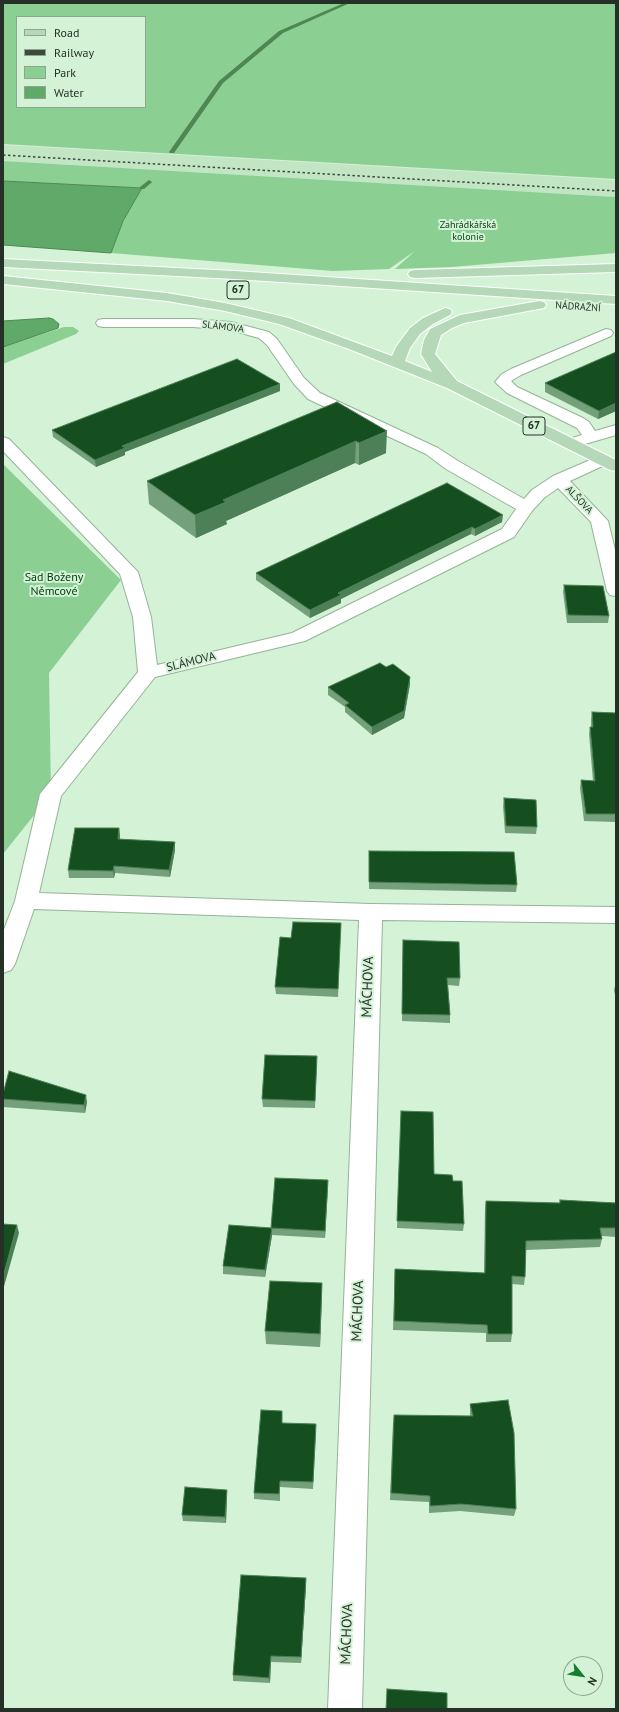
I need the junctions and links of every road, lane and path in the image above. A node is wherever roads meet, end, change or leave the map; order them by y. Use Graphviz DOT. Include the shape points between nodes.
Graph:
graph roads {
  1 [pos="3,263"];
  2 [pos="616,268"];
  3 [pos="235,275"];
  4 [pos="3,279"];
  5 [pos="193,288"];
  6 [pos="528,294"];
  7 [pos="338,295"];
  8 [pos="616,300"];
  9 [pos="473,301"];
  10 [pos="539,304"];
  11 [pos="616,309"];
  12 [pos="103,322"];
  13 [pos="606,333"];
  14 [pos="396,363"];
  15 [pos="452,386"];
  16 [pos="616,430"];
  17 [pos="591,436"];
  18 [pos="3,442"];
  19 [pos="572,444"];
  20 [pos="610,463"];
  21 [pos="559,480"];
  22 [pos="526,507"];
  23 [pos="616,591"];
  24 [pos="148,673"];
  25 [pos="26,901"];
  26 [pos="371,912"];
  27 [pos="616,915"];
  28 [pos="3,964"];
  29 [pos="345,1709"];
  1 -- 3 [label="main road, 67"];
  2 -- 3 [label="main road" via="406,274"];
  3 -- 6 [label="main road, 67"];
  4 -- 5 [label="main road"];
  4 -- 14 [label="main road" via="167,297 225,307 284,321"];
  6 -- 8 [label="main road, 67"];
  6 -- 9 [label="main road"];
  7 -- 9 [label="main road, 67"];
  9 -- 10 [label="main road, 67"];
  9 -- 14 [label="main road" via="441,314 415,331 403,347"];
  10 -- 11 [label="main road, NÁDRAŽNÍ / 67"];
  10 -- 15 [label="main road, 67" via="460,319 436,332 428,346 428,354"];
  12 -- 22 [label="street, SLÁMOVA" via="231,326 264,335 272,342 299,382 314,396 432,451"];
  13 -- 17 [label="street" via="516,372 503,382 512,390 583,425"];
  14 -- 15 [label="main road"];
  15 -- 19 [label="main road, 67"];
  16 -- 17 [label="street"];
  17 -- 19 [label="street"];
  18 -- 24 [label="street" via="129,572 142,617"];
  19 -- 20 [label="main road, 67"];
  20 -- 21 [label="street, SLÁMOVA"];
  21 -- 22 [label="street, SLÁMOVA" via="538,494"];
  21 -- 23 [label="street, ALŠOVA" via="599,521"];
  22 -- 24 [label="street, SLÁMOVA" via="508,533 298,637"];
  24 -- 25 [label="street" via="51,794"];
  25 -- 26 [label="street"];
  25 -- 28 [label="street"];
  26 -- 27 [label="street"];
  26 -- 29 [label="street, MÁCHOVA"];
}
